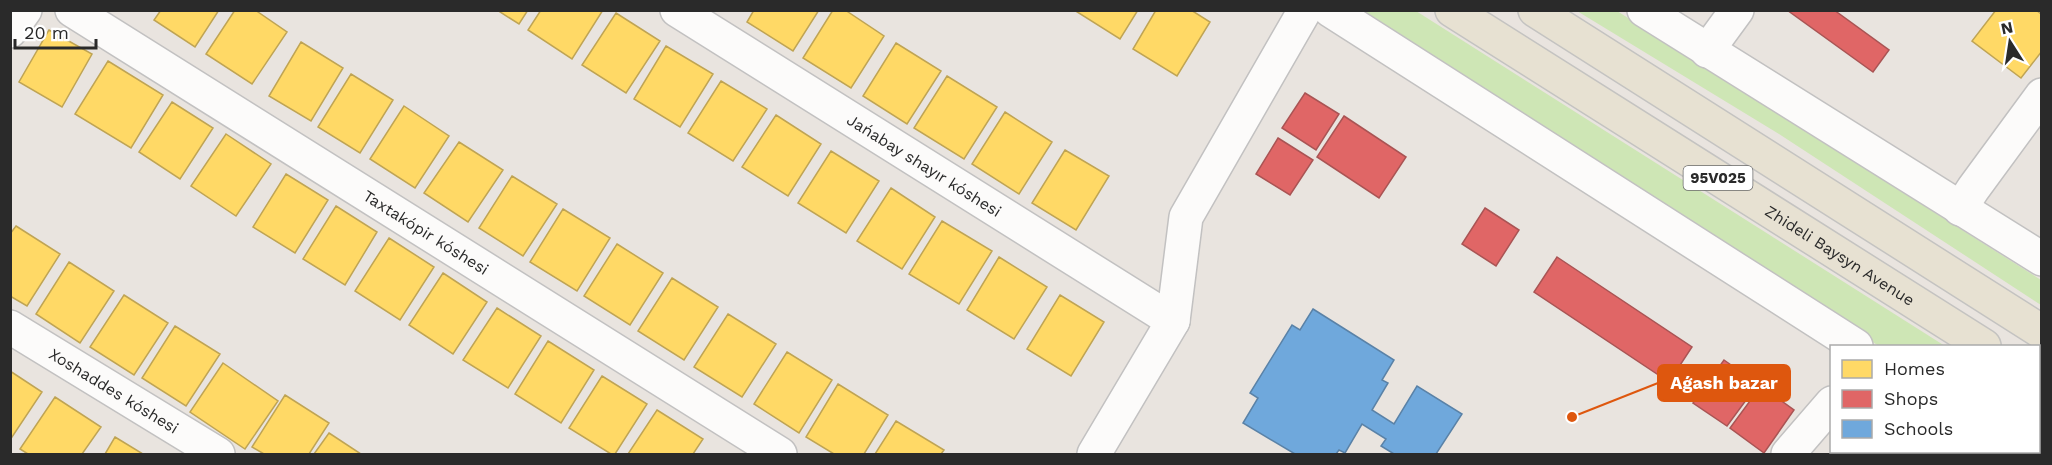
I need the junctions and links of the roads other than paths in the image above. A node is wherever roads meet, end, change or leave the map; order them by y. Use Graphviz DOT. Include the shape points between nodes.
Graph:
graph roads {
  1 [pos="24,10"];
  2 [pos="72,10"];
  3 [pos="677,10"];
  4 [pos="1305,10"];
  5 [pos="1330,10"];
  6 [pos="1452,10"];
  7 [pos="1535,10"];
  8 [pos="1644,10"];
  9 [pos="1737,10"];
  10 [pos="10,31"];
  11 [pos="1707,51"];
  12 [pos="2042,95"];
  13 [pos="1960,209"];
  14 [pos="2042,259"];
  15 [pos="1173,321"];
  16 [pos="10,327"];
  17 [pos="2042,332"];
  18 [pos="1854,345"];
  19 [pos="1982,345"];
  20 [pos="1830,405"];
  21 [pos="218,454"];
  22 [pos="780,454"];
  23 [pos="1094,454"];
  24 [pos="1788,454"];
  1 -- 10 [label="street"];
  2 -- 22 [label="street, Taxtakópir kóshesi"];
  3 -- 15 [label="street, Jańabay shayır kóshesi"];
  4 -- 15 [label="street" via="1186,217"];
  5 -- 18 [label="street"];
  6 -- 19 [label="main road, Zhideli Baysyn Avenue / 95V025"];
  7 -- 17 [label="main road, 95V025"];
  8 -- 11 [label="street"];
  9 -- 11 [label="street"];
  11 -- 13 [label="street"];
  12 -- 13 [label="street"];
  13 -- 14 [label="street"];
  15 -- 23 [label="street"];
  16 -- 21 [label="street, Xoshaddes kóshesi"];
  20 -- 24 [label="street"];
}
